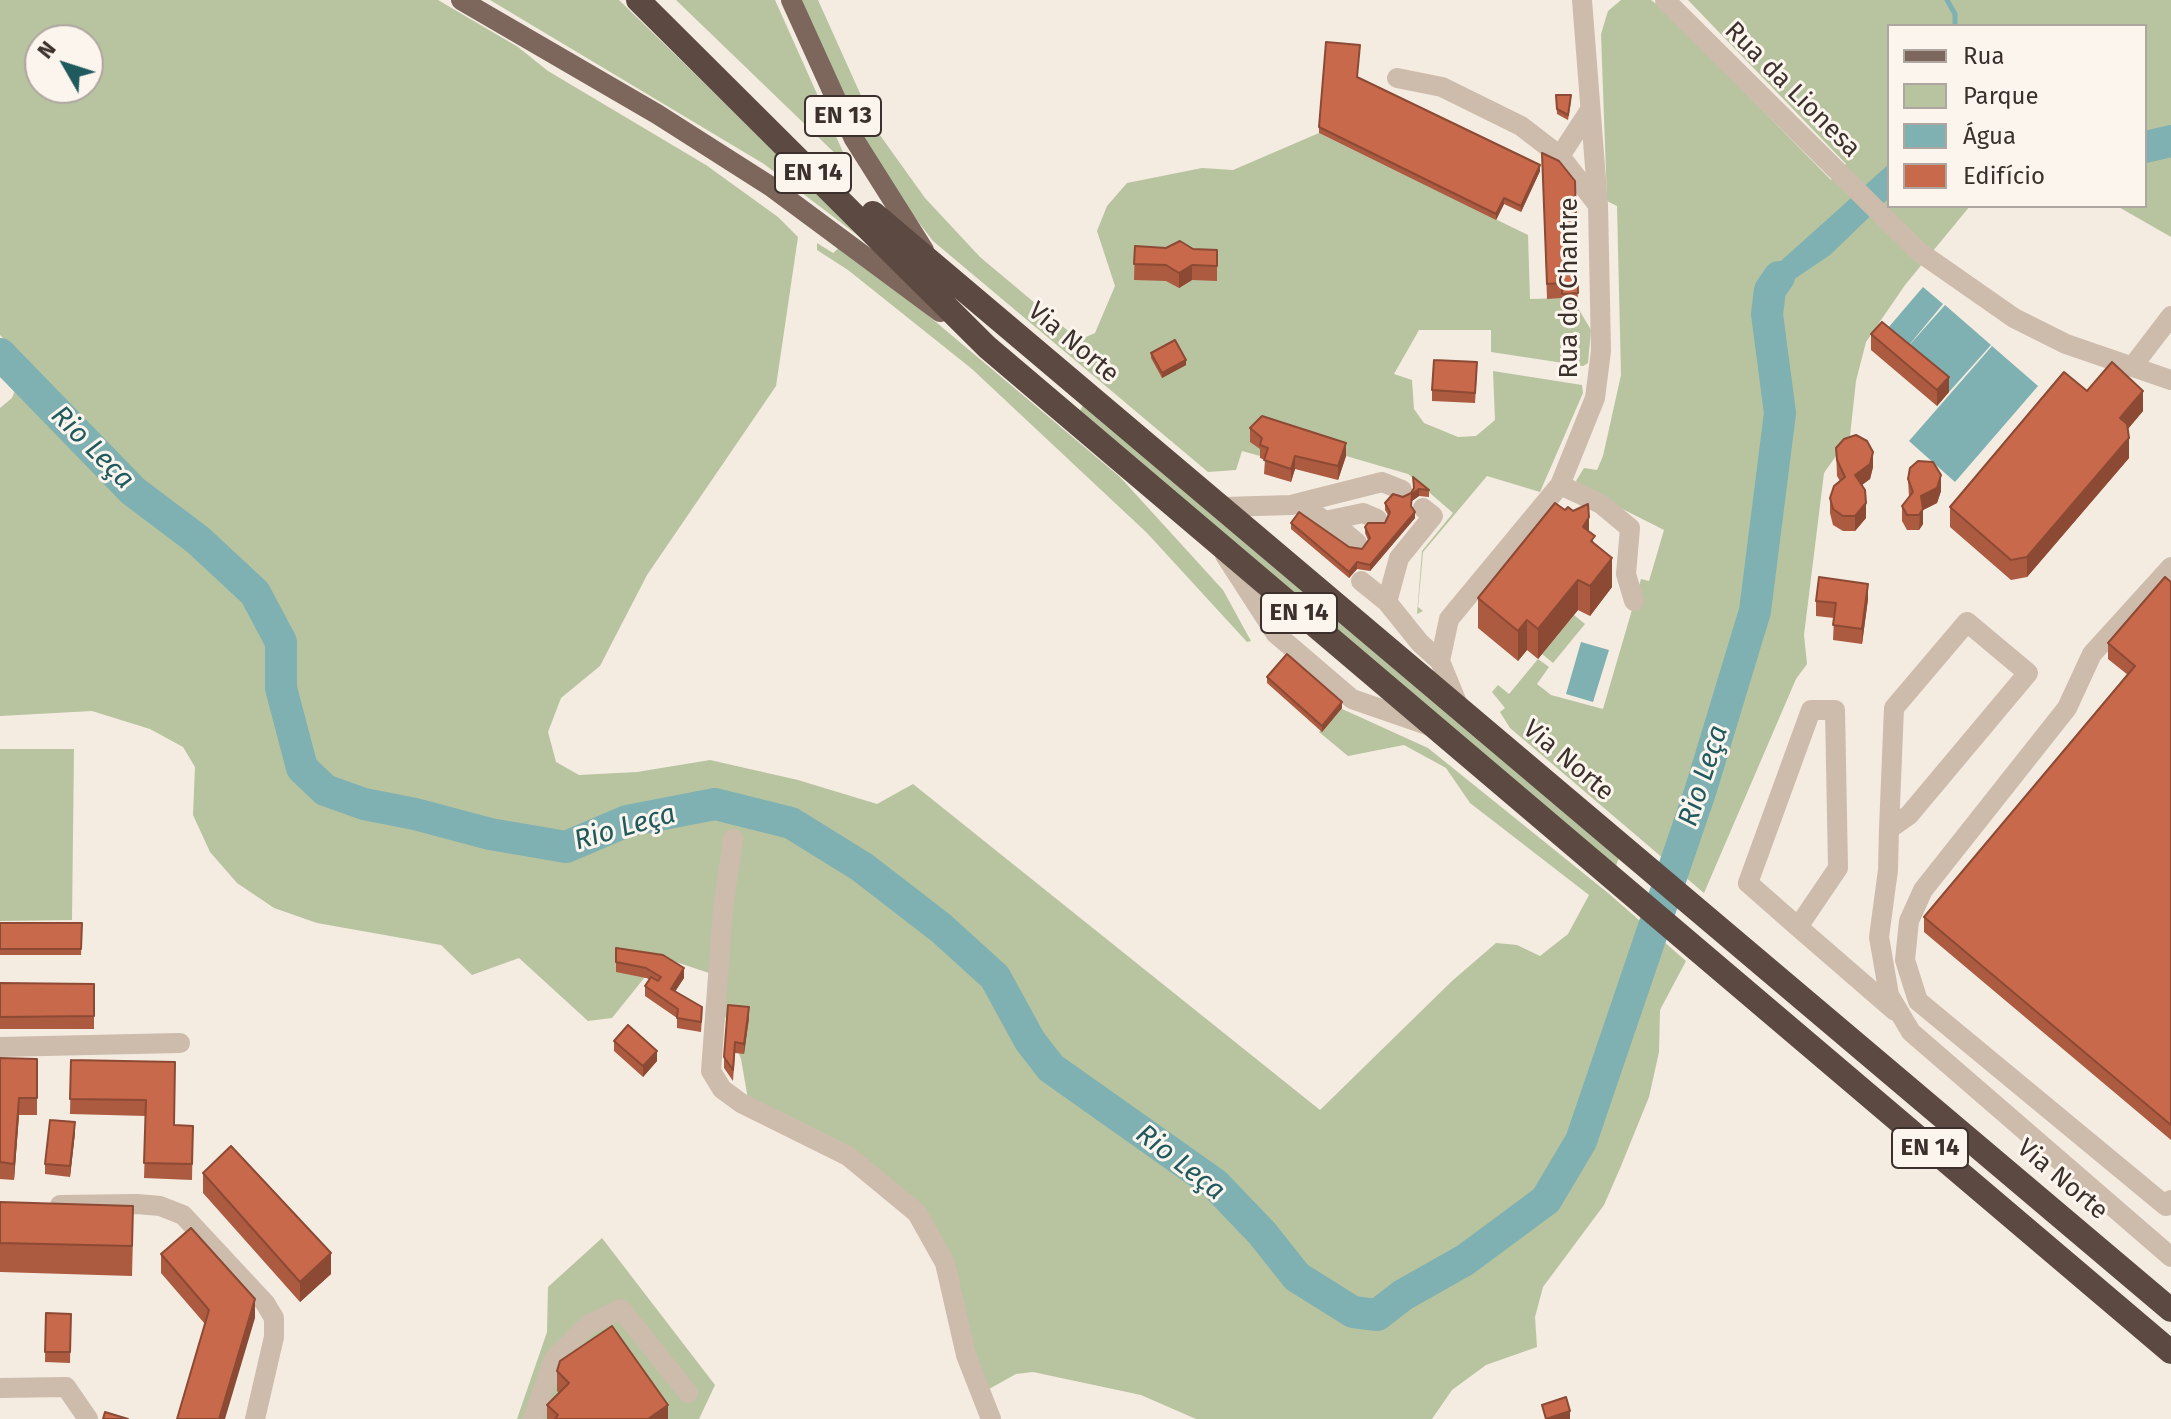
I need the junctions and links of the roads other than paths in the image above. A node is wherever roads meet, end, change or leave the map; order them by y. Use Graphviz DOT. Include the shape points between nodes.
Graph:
graph roads {
  1 [pos="461,0"];
  2 [pos="638,0"];
  3 [pos="653,0"];
  4 [pos="791,0"];
  5 [pos="1665,0"];
  6 [pos="1587,4"];
  7 [pos="1397,78"];
  8 [pos="1590,110"];
  9 [pos="1560,156"];
  10 [pos="1598,205"];
  11 [pos="928,256"];
  12 [pos="2171,316"];
  13 [pos="987,347"];
  14 [pos="2132,367"];
  15 [pos="2171,380"];
  16 [pos="1560,485"];
  17 [pos="1398,494"];
  18 [pos="1224,507"];
  19 [pos="1293,511"];
  20 [pos="1421,517"];
  21 [pos="1367,531"];
  22 [pos="2171,567"];
  23 [pos="1634,601"];
  24 [pos="1449,619"];
  25 [pos="1411,630"];
  26 [pos="1440,661"];
  27 [pos="1458,705"];
  28 [pos="1889,829"];
  29 [pos="733,839"];
  30 [pos="1798,927"];
  31 [pos="1898,1014"];
  32 [pos="180,1043"];
  33 [pos="0,1047"];
  34 [pos="2171,1200"];
  35 [pos="46,1205"];
  36 [pos="2171,1257"];
  37 [pos="2171,1310"];
  38 [pos="2171,1352"];
  39 [pos="0,1388"];
  40 [pos="688,1393"];
  41 [pos="88,1419"];
  42 [pos="255,1419"];
  43 [pos="533,1419"];
  44 [pos="991,1419"];
  1 -- 13 [label="main road" via="770,186"];
  2 -- 13 [label="highway, EN 14"];
  3 -- 11 [label="highway, EN 14" via="878,218"];
  4 -- 11 [label="main road, EN 13" via="854,139"];
  5 -- 14 [label="street, Rua da Lionesa" via="1918,251 2014,318 2066,344"];
  6 -- 8 [label="street, Rua do Chantre"];
  7 -- 9 [label="street" via="1420,80 1468,98 1521,126"];
  8 -- 9 [label="street"];
  8 -- 10 [label="street, Rua do Chantre"];
  9 -- 10 [label="street"];
  10 -- 16 [label="street, Rua do Chantre" via="1601,351 1595,398"];
  11 -- 18 [label="highway, Via Norte / EN 14"];
  12 -- 14 [label="street"];
  13 -- 38 [label="highway, EN 14"];
  14 -- 15 [label="street, Rua da Lionesa"];
  16 -- 23 [label="street" via="1601,504 1630,528 1626,574"];
  16 -- 24 [label="street, Rua do Chantre"];
  17 -- 19 [label="street" via="1375,482"];
  18 -- 19 [label="street"];
  18 -- 27 [label="highway, Via Norte / EN 14"];
  19 -- 21 [label="street" via="1339,518"];
  20 -- 25 [label="street" via="1387,567"];
  22 -- 34 [label="street" via="2092,654 2067,708 1923,890 1909,921 1905,960 1918,1001 2166,1206"];
  24 -- 25 [label="street" via="1436,627"];
  24 -- 26 [label="street, Rua do Chantre"];
  25 -- 26 [label="street"];
  26 -- 27 [label="street"];
  27 -- 37 [label="highway, Via Norte / EN 14"];
  28 -- 28 [label="street" via="1894,708 1967,622 2028,673 1909,815"];
  28 -- 31 [label="street" via="1879,937 1889,995"];
  29 -- 44 [label="street" via="711,1071 722,1089 741,1103 848,1156 917,1213 945,1263 966,1355"];
  30 -- 30 [label="street" via="1748,883 1811,710 1835,710 1838,868"];
  30 -- 31 [label="street"];
  31 -- 36 [label="street" via="1911,1032"];
  32 -- 33 [label="street"];
  35 -- 42 [label="street" via="137,1204 183,1215 274,1318"];
  39 -- 41 [label="street" via="66,1387"];
  40 -- 43 [label="street" via="621,1309 588,1325 554,1359"];
}
